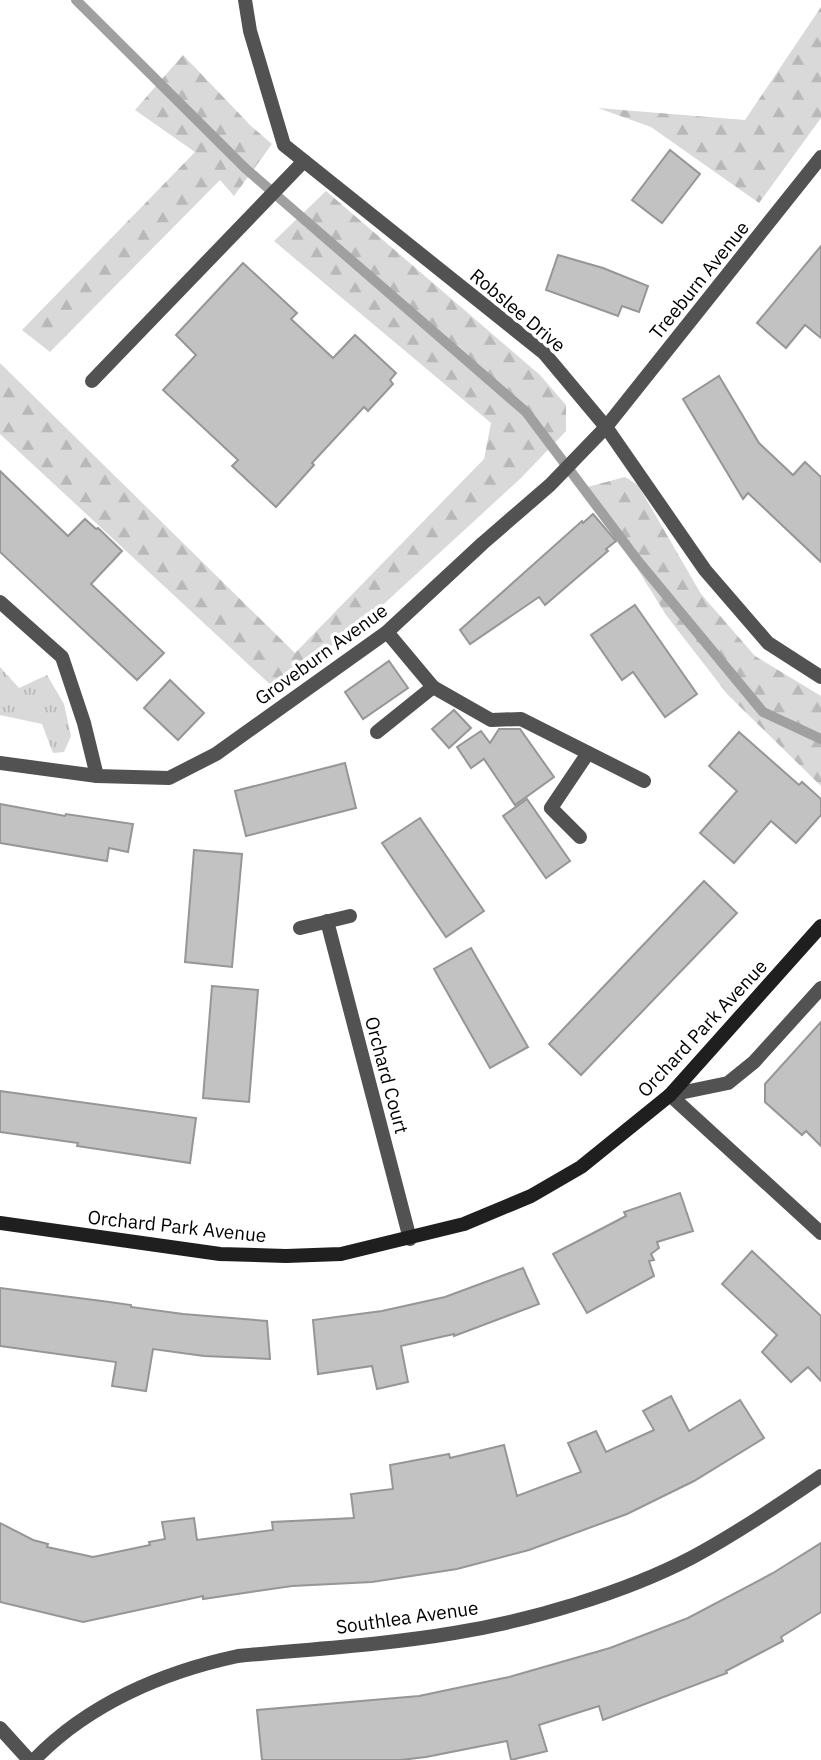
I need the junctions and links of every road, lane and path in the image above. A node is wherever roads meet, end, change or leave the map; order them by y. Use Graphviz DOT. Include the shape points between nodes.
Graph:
graph roads {
  1 [pos="245,0"];
  2 [pos="821,157"];
  3 [pos="304,161"];
  4 [pos="92,382"];
  5 [pos="606,427"];
  6 [pos="0,602"];
  7 [pos="387,632"];
  8 [pos="821,677"];
  9 [pos="433,687"];
  10 [pos="377,732"];
  11 [pos="588,753"];
  12 [pos="0,763"];
  13 [pos="97,776"];
  14 [pos="644,781"];
  15 [pos="580,837"];
  16 [pos="349,916"];
  17 [pos="327,921"];
  18 [pos="821,926"];
  19 [pos="300,928"];
  20 [pos="821,988"];
  21 [pos="670,1095"];
  22 [pos="0,1223"];
  23 [pos="821,1233"];
  24 [pos="410,1239"];
  25 [pos="821,1476"];
  26 [pos="0,1728"];
  27 [pos="32,1760"];
  1 -- 3 [label="street, Robslee Drive" via="284,145"];
  2 -- 5 [label="street, Treeburn Avenue"];
  3 -- 4 [label="street"];
  3 -- 5 [label="street, Robslee Drive" via="544,353"];
  5 -- 7 [label="street, Groveburn Avenue" via="550,485"];
  5 -- 8 [label="street, Robslee Drive" via="705,570 768,643"];
  6 -- 13 [label="street" via="62,657"];
  7 -- 9 [label="street"];
  7 -- 13 [label="street, Groveburn Avenue" via="216,754 169,778"];
  9 -- 10 [label="street"];
  9 -- 11 [label="street" via="491,720 521,719"];
  11 -- 14 [label="street"];
  11 -- 15 [label="street" via="551,808"];
  12 -- 13 [label="street, Groveburn Avenue"];
  16 -- 17 [label="street"];
  17 -- 19 [label="street"];
  17 -- 24 [label="street, Orchard Court"];
  18 -- 21 [label="street, Orchard Park Avenue"];
  20 -- 21 [label="street" via="754,1062 728,1083"];
  21 -- 23 [label="street"];
  21 -- 24 [label="street, Orchard Park Avenue" via="581,1167 531,1196 464,1224"];
  22 -- 24 [label="street, Orchard Park Avenue" via="220,1254 341,1254"];
  25 -- 27 [label="street, Southlea Avenue" via="690,1558 614,1590 455,1633 205,1663 116,1699 79,1721"];
  26 -- 27 [label="street"];
}
